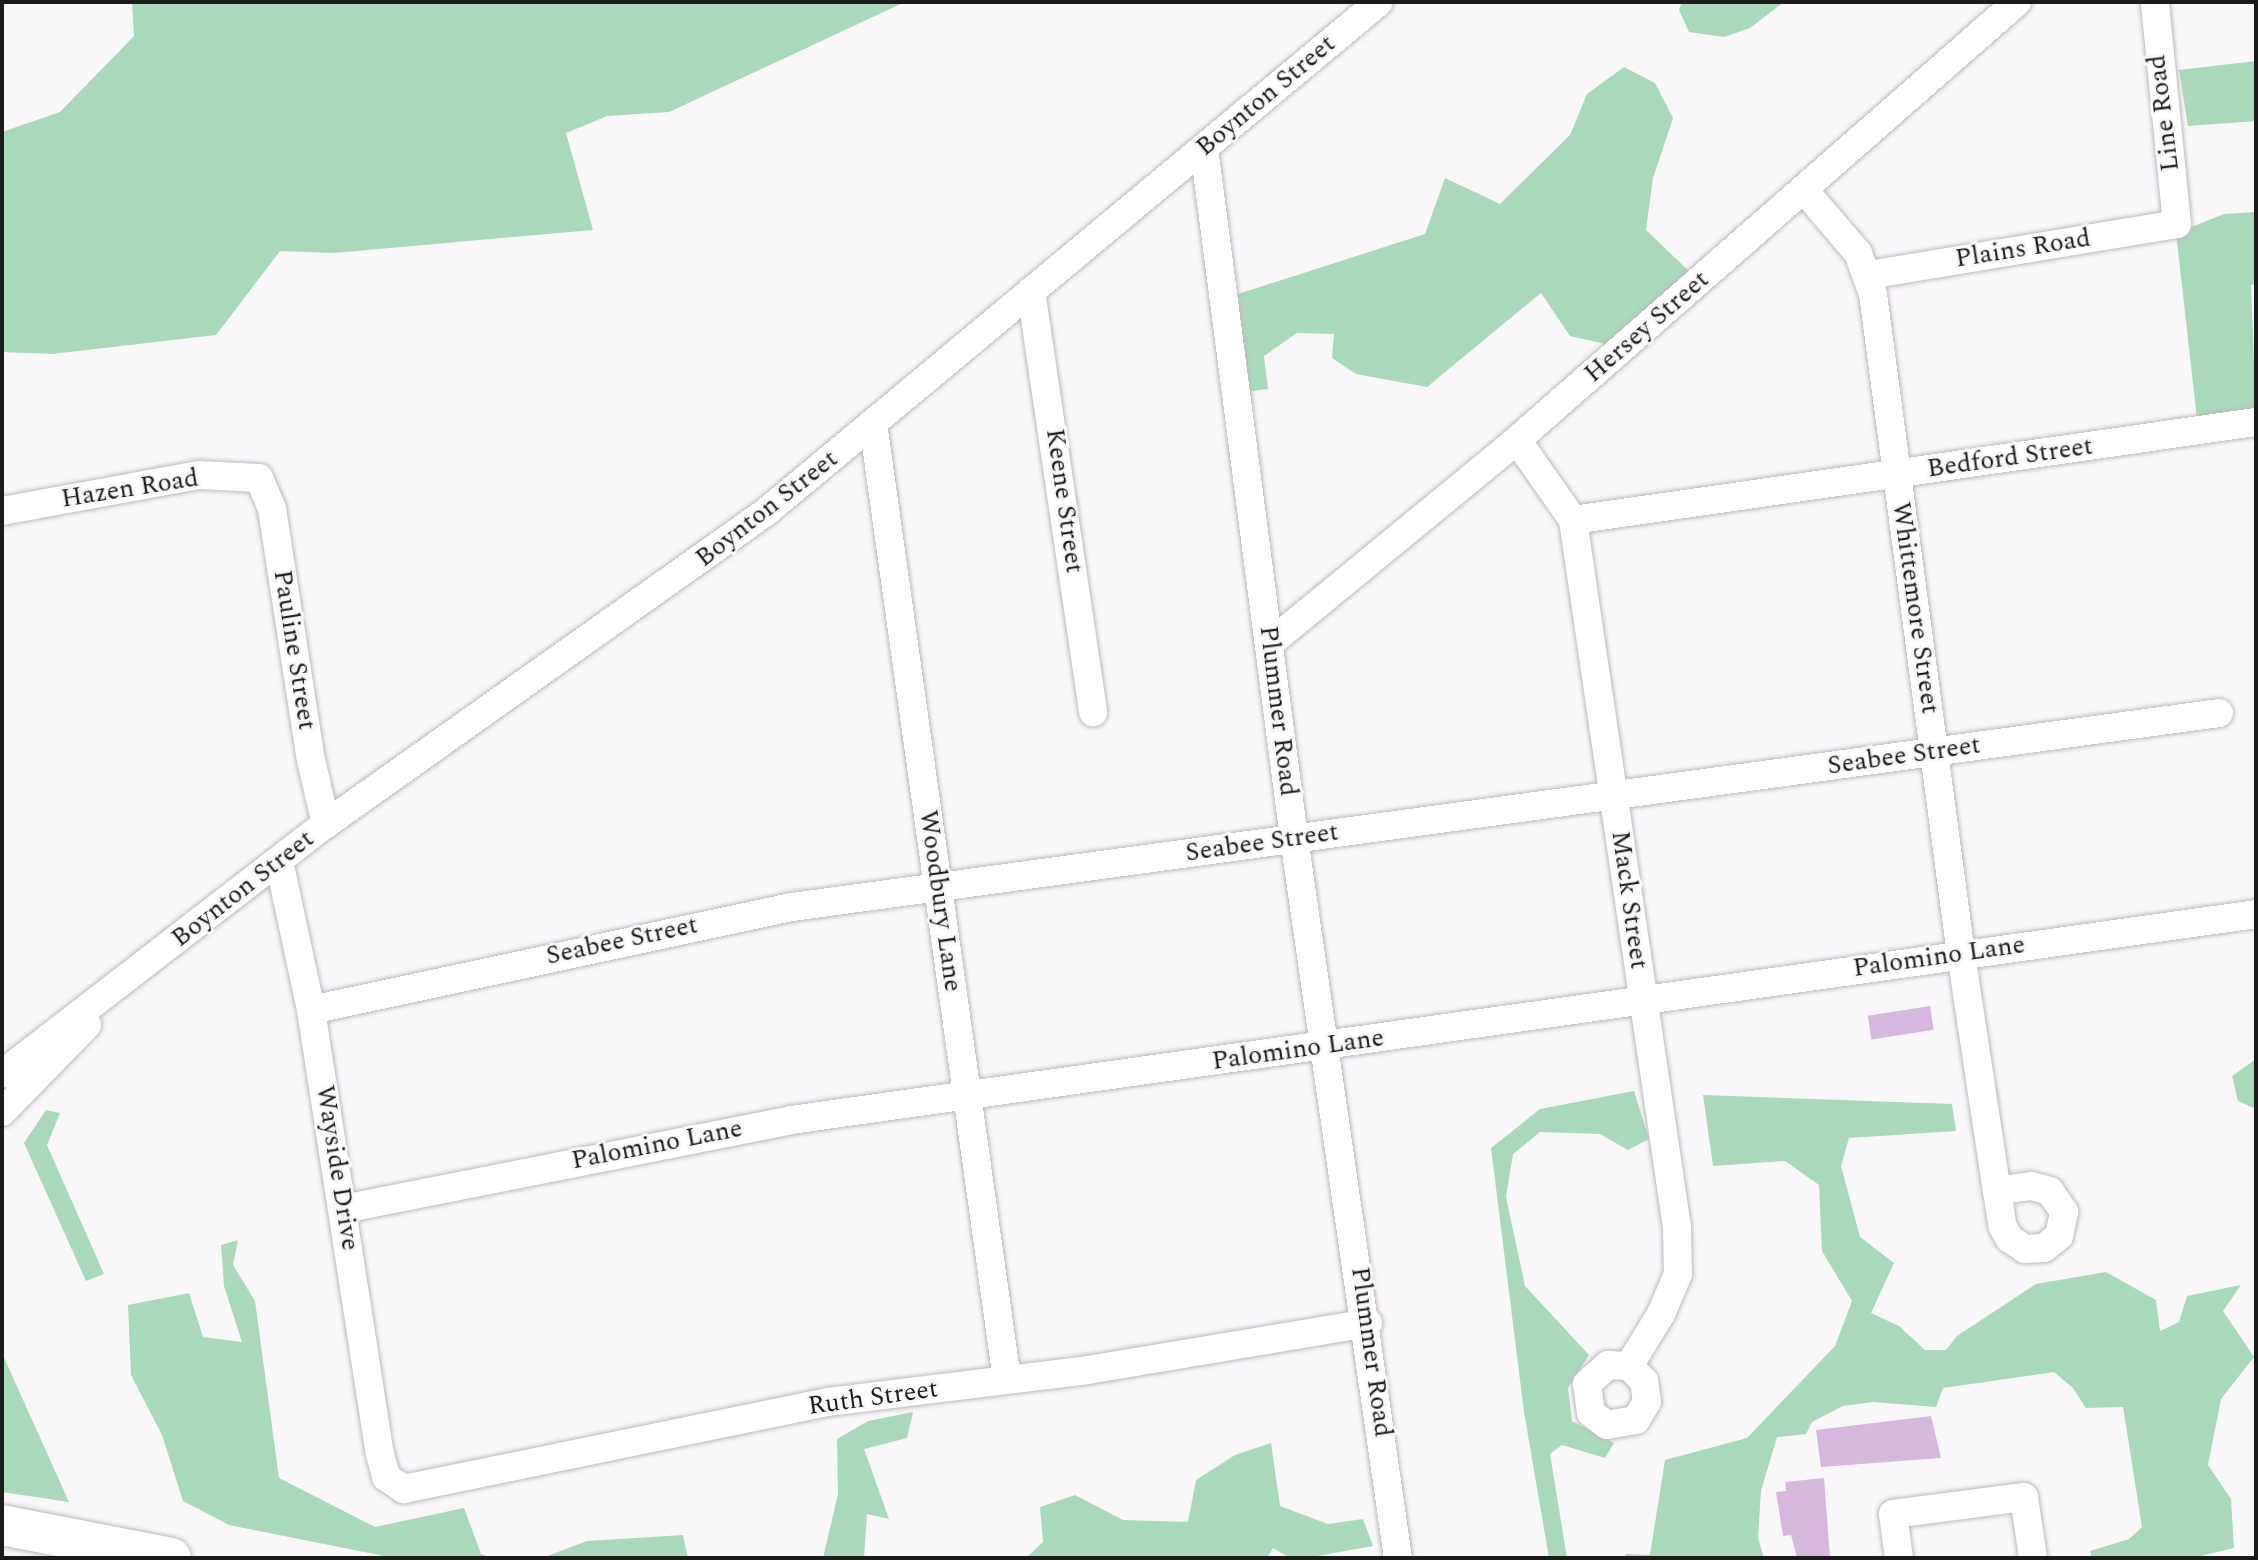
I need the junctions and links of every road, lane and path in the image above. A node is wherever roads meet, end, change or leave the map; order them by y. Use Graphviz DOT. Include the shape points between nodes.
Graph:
graph roads {
  1 [pos="1379,2"];
  2 [pos="2017,2"];
  3 [pos="2155,2"];
  4 [pos="1204,148"];
  5 [pos="1804,190"];
  6 [pos="2177,224"];
  7 [pos="1869,275"];
  8 [pos="1031,291"];
  9 [pos="2256,422"];
  10 [pos="873,423"];
  11 [pos="1517,440"];
  12 [pos="1897,475"];
  13 [pos="259,478"];
  14 [pos="2,511"];
  15 [pos="1573,520"];
  16 [pos="1269,644"];
  17 [pos="1093,712"];
  18 [pos="2219,713"];
  19 [pos="1934,752"];
  20 [pos="1614,795"];
  21 [pos="326,824"];
  22 [pos="1294,838"];
  23 [pos="279,861"];
  24 [pos="938,886"];
  25 [pos="2256,914"];
  26 [pos="1961,954"];
  27 [pos="128,981"];
  28 [pos="1644,1000"];
  29 [pos="311,1010"];
  30 [pos="1326,1046"];
  31 [pos="2,1074"];
  32 [pos="968,1098"];
  33 [pos="2,1112"];
  34 [pos="1997,1191"];
  35 [pos="343,1209"];
  36 [pos="1368,1323"];
  37 [pos="1629,1366"];
  38 [pos="1007,1380"];
  39 [pos="386,1477"];
  40 [pos="2,1525"];
  41 [pos="171,1558"];
  42 [pos="1398,1558"];
  43 [pos="1899,1558"];
  44 [pos="2033,1558"];
  1 -- 4 [label="street, Boynton Street"];
  2 -- 5 [label="street, Hersey Street"];
  3 -- 6 [label="street, Line Road"];
  4 -- 8 [label="street, Boynton Street"];
  4 -- 16 [label="street, Plummer Road"];
  5 -- 7 [label="street, Whittemore Street" via="1858,253"];
  5 -- 11 [label="street, Hersey Street"];
  6 -- 7 [label="street, Plains Road"];
  7 -- 12 [label="street, Whittemore Street"];
  8 -- 10 [label="street, Boynton Street"];
  8 -- 17 [label="street, Keene Street"];
  9 -- 12 [label="street, Bedford Street"];
  10 -- 21 [label="street, Boynton Street" via="699,563"];
  10 -- 24 [label="street, Woodbury Lane"];
  11 -- 15 [label="street, Mack Street"];
  11 -- 16 [label="street, Hersey Street"];
  12 -- 15 [label="street, Bedford Street"];
  12 -- 19 [label="street, Whittemore Street"];
  13 -- 14 [label="street, Hazen Road" via="199,475"];
  13 -- 21 [label="street, Pauline Street" via="272,509"];
  15 -- 20 [label="street, Mack Street"];
  16 -- 22 [label="street, Plummer Road"];
  18 -- 19 [label="street, Seabee Street"];
  19 -- 20 [label="street, Seabee Street"];
  19 -- 26 [label="street, Whittemore Street"];
  20 -- 22 [label="street, Seabee Street"];
  20 -- 28 [label="street, Mack Street"];
  21 -- 23 [label="street, Boynton Street"];
  22 -- 24 [label="street, Seabee Street"];
  22 -- 30 [label="street, Plummer Road"];
  23 -- 27 [label="street, Boynton Street"];
  23 -- 29 [label="street, Wayside Drive"];
  24 -- 29 [label="street, Seabee Street" via="707,923"];
  24 -- 32 [label="street, Woodbury Lane"];
  25 -- 26 [label="street, Palomino Lane"];
  26 -- 28 [label="street, Palomino Lane"];
  26 -- 34 [label="street, Whittemore Street"];
  27 -- 31 [label="street, Boynton Street"];
  27 -- 33 [label="street, Boynton Street"];
  28 -- 30 [label="street, Palomino Lane"];
  28 -- 37 [label="street, Mack Street" via="1679,1252 1672,1294"];
  29 -- 35 [label="street, Wayside Drive"];
  30 -- 32 [label="street, Palomino Lane"];
  30 -- 36 [label="street, Plummer Road"];
  32 -- 35 [label="street, Palomino Lane" via="791,1120"];
  32 -- 38 [label="street, Woodbury Lane"];
  35 -- 39 [label="street, Wayside Drive"];
  36 -- 38 [label="street, Ruth Street"];
  36 -- 42 [label="street, Plummer Road"];
  38 -- 39 [label="street, Ruth Street" via="828,1402 447,1484 404,1489"];
  40 -- 41 [label="highway"];
  43 -- 44 [label="street" via="1893,1514 2024,1497"];
}
